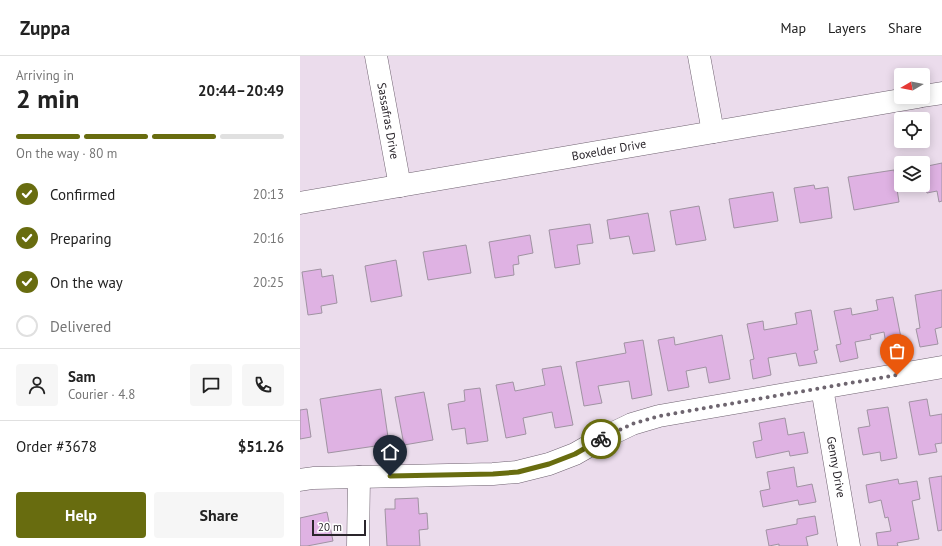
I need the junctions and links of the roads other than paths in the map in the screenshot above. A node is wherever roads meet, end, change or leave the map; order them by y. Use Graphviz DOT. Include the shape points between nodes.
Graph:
graph roads {
  1 [pos="376,56"];
  2 [pos="699,56"];
  3 [pos="942,93"];
  4 [pos="930,95"];
  5 [pos="894,101"];
  6 [pos="713,132"];
  7 [pos="400,186"];
  8 [pos="300,203"];
  9 [pos="942,368"];
  10 [pos="822,388"];
  11 [pos="359,477"];
  12 [pos="300,480"];
  13 [pos="358,546"];
  14 [pos="849,546"];
  1 -- 7 [label="street, Sassafras Drive"];
  2 -- 6 [label="street"];
  3 -- 4 [label="street"];
  5 -- 6 [label="street, Boxelder Drive"];
  6 -- 7 [label="street, Boxelder Drive"];
  7 -- 8 [label="street, Boxelder Drive"];
  9 -- 10 [label="street"];
  10 -- 11 [label="street" via="659,416 632,424 575,454 518,472"];
  10 -- 14 [label="street, Genny Drive"];
  11 -- 12 [label="street"];
  11 -- 13 [label="street"];
}
